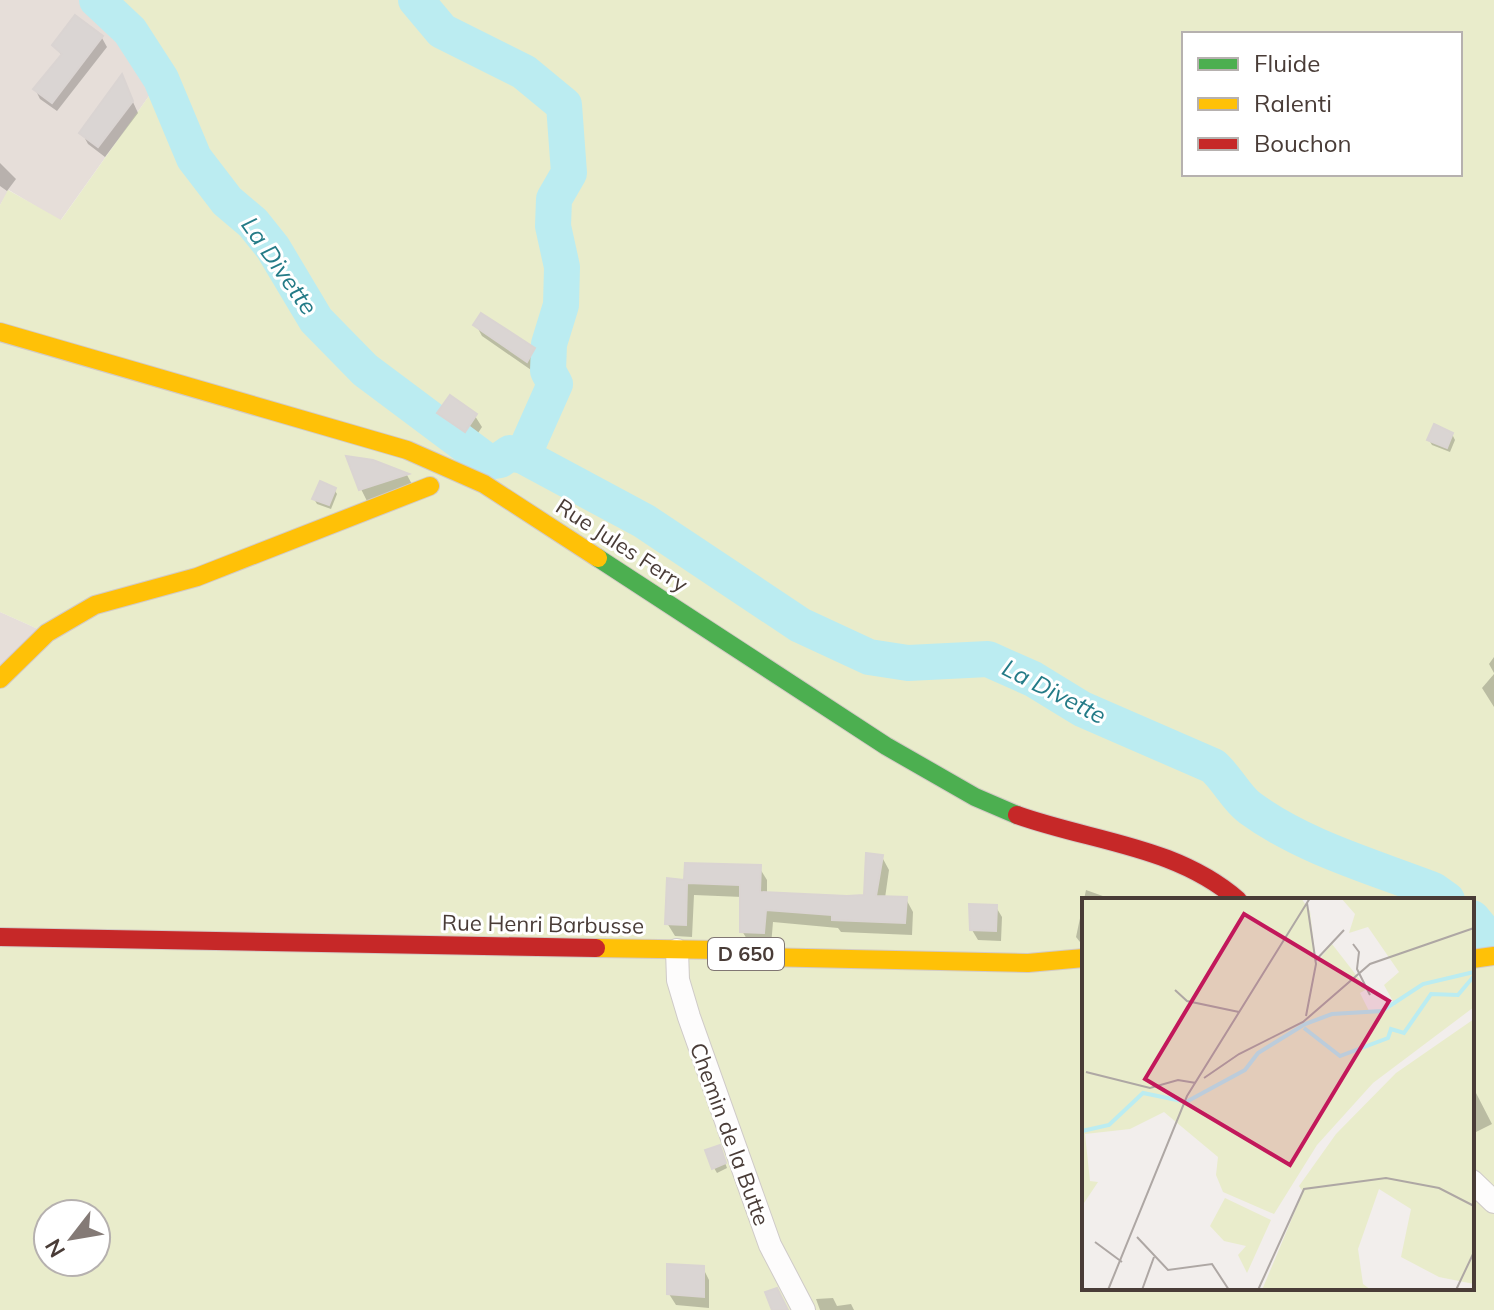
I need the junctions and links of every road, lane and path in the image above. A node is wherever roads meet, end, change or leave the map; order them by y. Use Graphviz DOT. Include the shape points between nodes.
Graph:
graph roads {
  1 [pos="0,332"];
  2 [pos="430,486"];
  3 [pos="0,679"];
  4 [pos="1187,867"];
  5 [pos="1215,898"];
  6 [pos="1236,898"];
  7 [pos="0,937"];
  8 [pos="677,950"];
  9 [pos="1082,958"];
  10 [pos="1474,1183"];
  11 [pos="1494,1202"];
  12 [pos="804,1310"];
  1 -- 4 [label="main road, Rue Jules Ferry" via="407,450 484,484 953,785 1059,831 1157,854"];
  2 -- 3 [label="main road" via="197,577 95,605 47,633"];
  4 -- 5 [label="main road, Rue Jules Ferry"];
  4 -- 6 [label="main road, Rue Jules Ferry" via="1213,877"];
  7 -- 8 [label="main road, Rue Henri Barbusse / D 650"];
  8 -- 9 [label="main road, Rue Henri Barbusse / D 650" via="997,963"];
  8 -- 12 [label="street, Chemin de la Butte" via="678,980 689,1017 770,1245"];
  10 -- 11 [label="street"];
}
